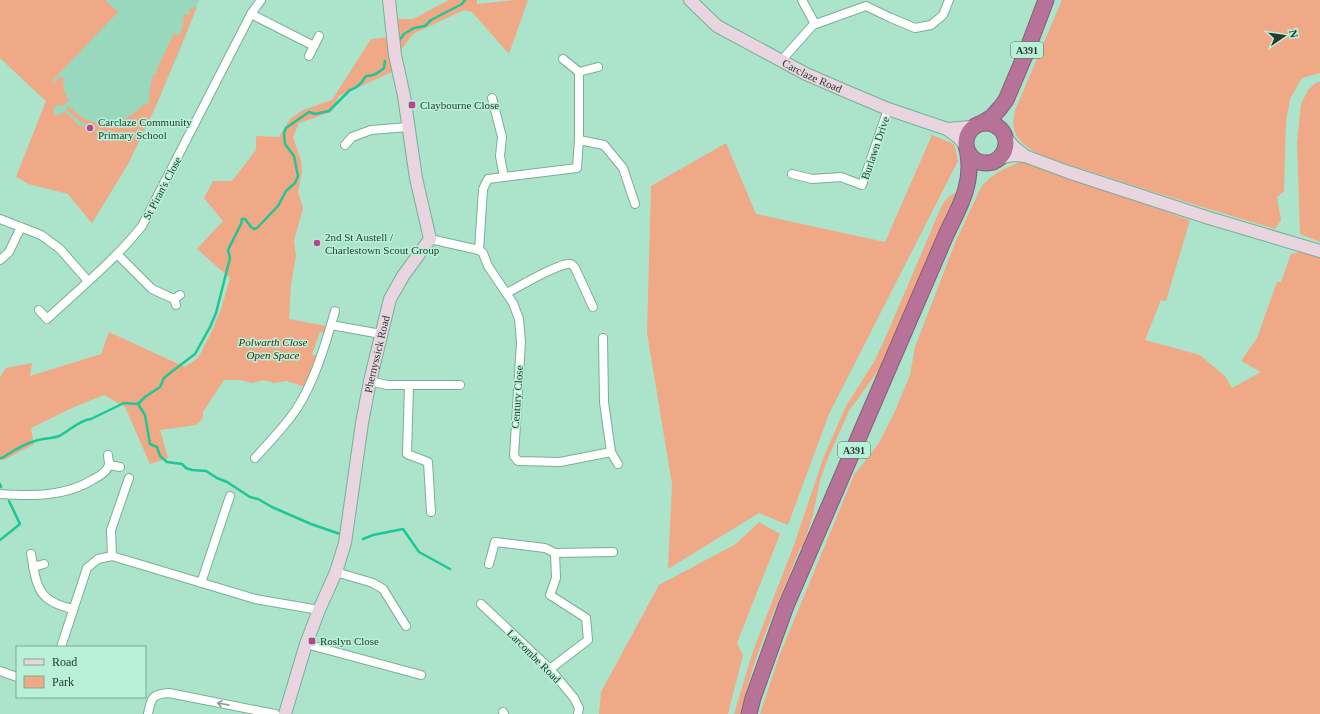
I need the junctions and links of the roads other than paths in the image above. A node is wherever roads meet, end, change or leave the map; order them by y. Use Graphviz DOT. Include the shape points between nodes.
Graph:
graph roads {
  1 [pos="260,0"];
  2 [pos="388,0"];
  3 [pos="690,0"];
  4 [pos="802,0"];
  5 [pos="950,0"];
  6 [pos="1046,0"];
  7 [pos="251,14"];
  8 [pos="815,24"];
  9 [pos="319,36"];
  10 [pos="314,46"];
  11 [pos="309,56"];
  12 [pos="563,59"];
  13 [pos="781,61"];
  14 [pos="598,67"];
  15 [pos="579,72"];
  16 [pos="492,98"];
  17 [pos="1006,100"];
  18 [pos="888,110"];
  19 [pos="979,124"];
  20 [pos="408,126"];
  21 [pos="947,129"];
  22 [pos="1004,136"];
  23 [pos="579,140"];
  24 [pos="345,145"];
  25 [pos="967,150"];
  26 [pos="1025,156"];
  27 [pos="996,160"];
  28 [pos="792,174"];
  29 [pos="504,177"];
  30 [pos="967,188"];
  31 [pos="635,204"];
  32 [pos="0,219"];
  33 [pos="21,227"];
  34 [pos="430,239"];
  35 [pos="479,250"];
  36 [pos="1320,251"];
  37 [pos="117,254"];
  38 [pos="0,260"];
  39 [pos="88,281"];
  40 [pos="507,293"];
  41 [pos="177,300"];
  42 [pos="593,307"];
  43 [pos="39,310"];
  44 [pos="335,310"];
  45 [pos="331,325"];
  46 [pos="381,334"];
  47 [pos="603,338"];
  48 [pos="370,381"];
  49 [pos="409,385"];
  50 [pos="460,385"];
  51 [pos="611,452"];
  52 [pos="108,455"];
  53 [pos="255,458"];
  54 [pos="618,464"];
  55 [pos="109,465"];
  56 [pos="120,467"];
  57 [pos="129,478"];
  58 [pos="0,494"];
  59 [pos="230,496"];
  60 [pos="431,512"];
  61 [pos="612,552"];
  62 [pos="555,553"];
  63 [pos="31,554"];
  64 [pos="112,556"];
  65 [pos="44,564"];
  66 [pos="489,564"];
  67 [pos="33,567"];
  68 [pos="336,572"];
  69 [pos="201,583"];
  70 [pos="481,604"];
  71 [pos="73,609"];
  72 [pos="319,610"];
  73 [pos="406,626"];
  74 [pos="306,644"];
  75 [pos="61,646"];
  76 [pos="550,669"];
  77 [pos="0,671"];
  78 [pos="421,675"];
  79 [pos="16,676"];
  80 [pos="148,714"];
  81 [pos="275,714"];
  82 [pos="285,714"];
  83 [pos="578,714"];
  84 [pos="749,714"];
  1 -- 7 [label="street, St Piran's Close"];
  2 -- 20 [label="street"];
  3 -- 13 [label="street, Carclaze Road" via="717,26"];
  4 -- 8 [label="street"];
  5 -- 8 [label="street" via="943,15 936,21 931,25 916,28 866,6"];
  6 -- 17 [label="highway, A391"];
  7 -- 10 [label="street"];
  7 -- 37 [label="street, St Piran's Close" via="142,226"];
  8 -- 13 [label="street"];
  9 -- 10 [label="street"];
  10 -- 11 [label="street"];
  12 -- 15 [label="street"];
  13 -- 18 [label="street, Carclaze Road"];
  14 -- 15 [label="street"];
  15 -- 23 [label="street"];
  16 -- 29 [label="street" via="502,137 500,156"];
  17 -- 19 [label="highway, A391" via="992,117"];
  17 -- 22 [label="highway, A391" via="1003,115"];
  18 -- 21 [label="street, Carclaze Road"];
  18 -- 28 [label="street, Burlawn Drive" via="862,185 841,177 812,179"];
  19 -- 21 [label="street, Carclaze Road"];
  19 -- 22 [label="highway" via="995,125"];
  19 -- 25 [label="highway" via="967,135"];
  20 -- 24 [label="street" via="371,130 352,137"];
  20 -- 34 [label="street" via="416,178"];
  21 -- 25 [label="street, Carclaze Road" via="959,138"];
  22 -- 26 [label="street"];
  22 -- 27 [label="highway" via="1005,150"];
  23 -- 29 [label="street" via="577,168"];
  23 -- 31 [label="street" via="604,145 623,168"];
  25 -- 27 [label="highway" via="973,159 979,162 985,164"];
  25 -- 30 [label="highway, A391" via="970,174"];
  26 -- 27 [label="street" via="1013,155"];
  26 -- 36 [label="street" via="1209,218"];
  27 -- 30 [label="highway, A391" via="979,173"];
  29 -- 35 [label="street" via="488,179 483,189"];
  30 -- 84 [label="highway, A391" via="786,606"];
  32 -- 33 [label="street"];
  33 -- 38 [label="street" via="8,252"];
  33 -- 39 [label="street" via="41,235 60,249"];
  34 -- 35 [label="street"];
  34 -- 46 [label="street, Phernyssick Road" via="390,299"];
  35 -- 40 [label="street, Century Close"];
  37 -- 39 [label="street, St Piran's Close"];
  37 -- 41 [label="street" via="152,289"];
  39 -- 43 [label="street, St Piran's Close" via="47,319"];
  40 -- 42 [label="street" via="569,263 575,268"];
  40 -- 51 [label="street, Century Close" via="519,319 521,342 514,456 518,461 560,462"];
  44 -- 45 [label="street"];
  45 -- 46 [label="street"];
  45 -- 53 [label="street" via="320,361 302,400 291,418"];
  46 -- 48 [label="street, Phernyssick Road"];
  47 -- 51 [label="street" via="604,402"];
  48 -- 49 [label="street" via="387,385"];
  48 -- 68 [label="street, Phernyssick Road" via="345,543"];
  49 -- 50 [label="street"];
  49 -- 60 [label="street" via="407,454 428,462"];
  51 -- 54 [label="street"];
  52 -- 55 [label="street"];
  55 -- 56 [label="street"];
  55 -- 58 [label="street" via="103,474 92,481 65,492 31,496"];
  57 -- 64 [label="street" via="111,530"];
  59 -- 69 [label="street"];
  61 -- 62 [label="street"];
  62 -- 66 [label="street" via="545,548 495,542"];
  62 -- 76 [label="street" via="556,578 550,595 586,618 588,640"];
  63 -- 67 [label="street"];
  64 -- 69 [label="street"];
  64 -- 71 [label="street" via="98,559 87,568"];
  65 -- 67 [label="street"];
  67 -- 71 [label="street" via="39,588 46,598"];
  68 -- 72 [label="street, Phernyssick Road"];
  68 -- 73 [label="street" via="373,583 383,589"];
  69 -- 72 [label="street" via="255,599"];
  70 -- 76 [label="street, Larcombe Road"];
  71 -- 75 [label="street"];
  72 -- 74 [label="street, Phernyssick Road"];
  74 -- 78 [label="street"];
  74 -- 82 [label="street, Phernyssick Road"];
  76 -- 83 [label="street, Larcombe Road" via="574,698 579,708"];
  77 -- 79 [label="street"];
  81 -- 80 [label="street, one-way" via="169,693 158,694 151,701"];
}
